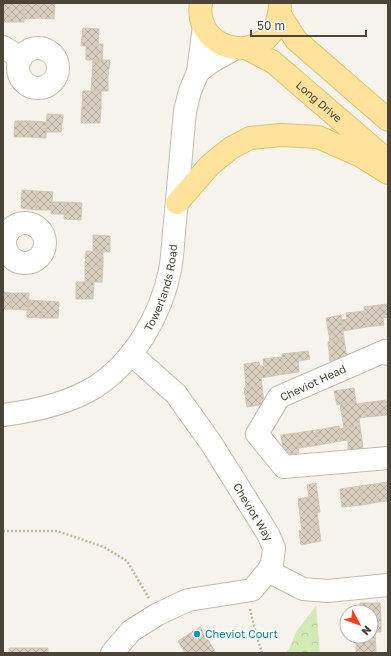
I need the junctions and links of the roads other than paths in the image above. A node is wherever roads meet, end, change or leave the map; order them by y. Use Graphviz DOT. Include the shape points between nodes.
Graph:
graph roads {
  1 [pos="201,9"];
  2 [pos="280,9"];
  3 [pos="241,48"];
  4 [pos="198,72"];
  5 [pos="388,120"];
  6 [pos="388,161"];
  7 [pos="388,173"];
  8 [pos="177,203"];
  9 [pos="131,354"];
  10 [pos="388,354"];
  11 [pos="3,415"];
  12 [pos="388,458"];
  13 [pos="268,571"];
  14 [pos="388,585"];
  15 [pos="112,653"];
  1 -- 3 [label="main road, Long Drive" via="212,37 223,45"];
  1 -- 4 [label="street, Towerlands Road"];
  2 -- 3 [label="main road" via="272,33 256,45"];
  2 -- 5 [label="main road" via="296,40"];
  3 -- 4 [label="street" via="211,62"];
  3 -- 6 [label="main road, Long Drive" via="273,62"];
  4 -- 8 [label="street, Towerlands Road" via="185,111"];
  7 -- 8 [label="main road" via="361,156 318,137 281,135 250,138 231,148 210,165"];
  8 -- 9 [label="street, Towerlands Road" via="170,270 160,303 147,330"];
  9 -- 11 [label="street, Towerlands Road" via="112,374 74,398"];
  9 -- 13 [label="street, Cheviot Way" via="176,394 211,443 268,534 274,548 272,564"];
  10 -- 12 [label="street, Cheviot Head" via="385,351 279,397 257,434 284,467"];
  13 -- 14 [label="street" via="303,588 328,591"];
  13 -- 15 [label="street, Cheviot Way" via="252,590 188,600 158,614 131,632"];
}
